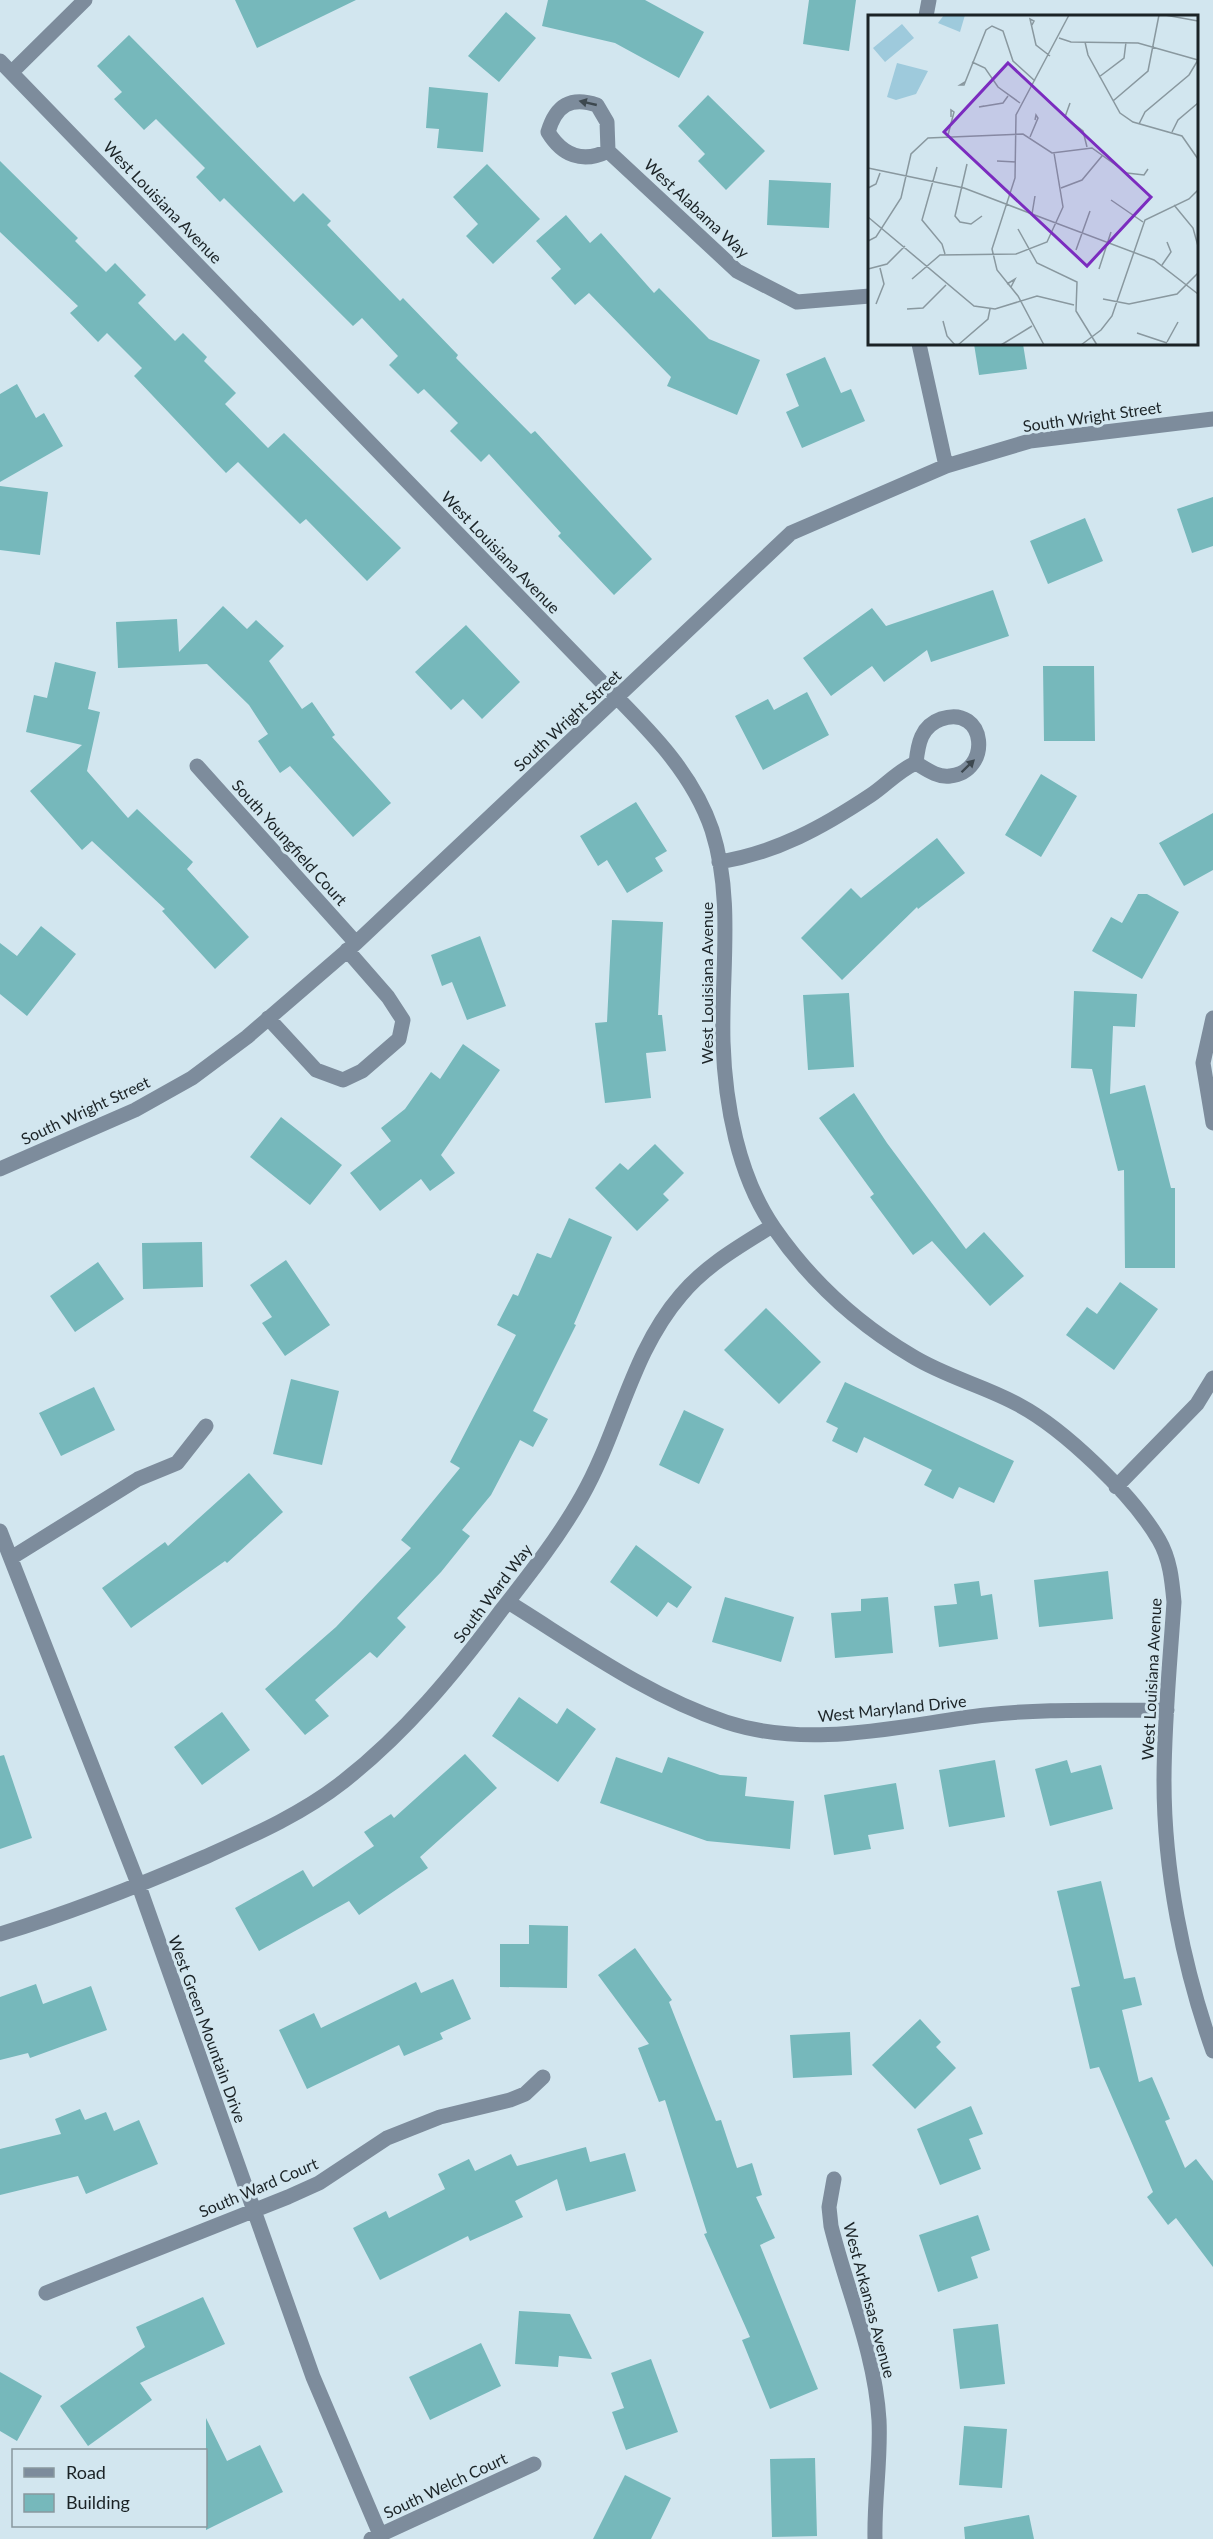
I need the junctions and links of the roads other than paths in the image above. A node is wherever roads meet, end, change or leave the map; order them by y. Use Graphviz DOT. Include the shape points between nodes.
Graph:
graph roads {
  1 [pos="85,0"];
  2 [pos="929,0"];
  3 [pos="926,15"];
  4 [pos="6,66"];
  5 [pos="608,151"];
  6 [pos="868,296"];
  7 [pos="918,345"];
  8 [pos="1213,418"];
  9 [pos="946,466"];
  10 [pos="617,698"];
  11 [pos="916,763"];
  12 [pos="197,766"];
  13 [pos="719,862"];
  14 [pos="351,947"];
  15 [pos="268,1018"];
  16 [pos="1213,1018"];
  17 [pos="1213,1123"];
  18 [pos="0,1169"];
  19 [pos="772,1226"];
  20 [pos="1213,1378"];
  21 [pos="206,1426"];
  22 [pos="1116,1487"];
  23 [pos="0,1531"];
  24 [pos="12,1558"];
  25 [pos="508,1602"];
  26 [pos="1167,1710"];
  27 [pos="139,1886"];
  28 [pos="0,1934"];
  29 [pos="1213,2051"];
  30 [pos="543,2077"];
  31 [pos="834,2179"];
  32 [pos="254,2211"];
  33 [pos="46,2293"];
  34 [pos="534,2464"];
  35 [pos="378,2538"];
  36 [pos="875,2539"];
  1 -- 4 [label="street"];
  2 -- 3 [label="street"];
  4 -- 10 [label="street, West Louisiana Avenue"];
  5 -- 6 [label="street, West Alabama Way" via="736,271 798,302"];
  7 -- 9 [label="street"];
  8 -- 9 [label="street, South Wright Street" via="1029,441"];
  9 -- 10 [label="street, South Wright Street" via="791,533"];
  10 -- 13 [label="street, West Louisiana Avenue" via="668,751 691,785 712,830"];
  10 -- 14 [label="street, South Wright Street"];
  11 -- 11 [label="street, one-way" via="949,777 964,772 978,752 979,737 974,725 949,717 927,727 918,743"];
  11 -- 13 [label="street" via="817,829 763,852"];
  12 -- 14 [label="street, South Youngfield Court"];
  13 -- 19 [label="street, West Louisiana Avenue" via="725,917 723,1041 727,1088 742,1159"];
  14 -- 15 [label="street, South Wright Street"];
  14 -- 15 [label="street, South Youngfield Court" via="403,1020 399,1039 392,1046 362,1071 343,1080 316,1070"];
  15 -- 18 [label="street, South Wright Street" via="192,1078 135,1110"];
  16 -- 17 [label="street" via="1203,1063"];
  19 -- 22 [label="street, West Louisiana Avenue" via="826,1290 876,1333 936,1369 1004,1397 1043,1419"];
  19 -- 25 [label="street, South Ward Way" via="713,1265 670,1309 637,1366 597,1470 558,1534"];
  20 -- 22 [label="street" via="1197,1404"];
  21 -- 24 [label="street" via="177,1463 138,1479"];
  22 -- 26 [label="street, West Louisiana Avenue" via="1158,1539 1171,1576 1174,1602"];
  23 -- 24 [label="street, West Green Mountain Drive"];
  24 -- 27 [label="street, West Green Mountain Drive"];
  25 -- 26 [label="street, West Maryland Drive" via="646,1688 727,1722 765,1731 849,1733 988,1715"];
  25 -- 27 [label="street, South Ward Way" via="431,1699 343,1781 287,1819"];
  26 -- 29 [label="street, West Louisiana Avenue" via="1165,1800 1175,1899 1188,1965"];
  27 -- 28 [label="street, South Ward Way"];
  27 -- 32 [label="street, West Green Mountain Drive"];
  30 -- 32 [label="street, South Ward Court" via="525,2094 510,2100 440,2116 394,2135 319,2183"];
  31 -- 36 [label="street, West Arkansas Avenue" via="829,2207 831,2226 864,2336 877,2405"];
  32 -- 33 [label="street, South Ward Court"];
  32 -- 35 [label="street, West Green Mountain Drive" via="313,2377"];
  34 -- 35 [label="street, South Welch Court"];
}
